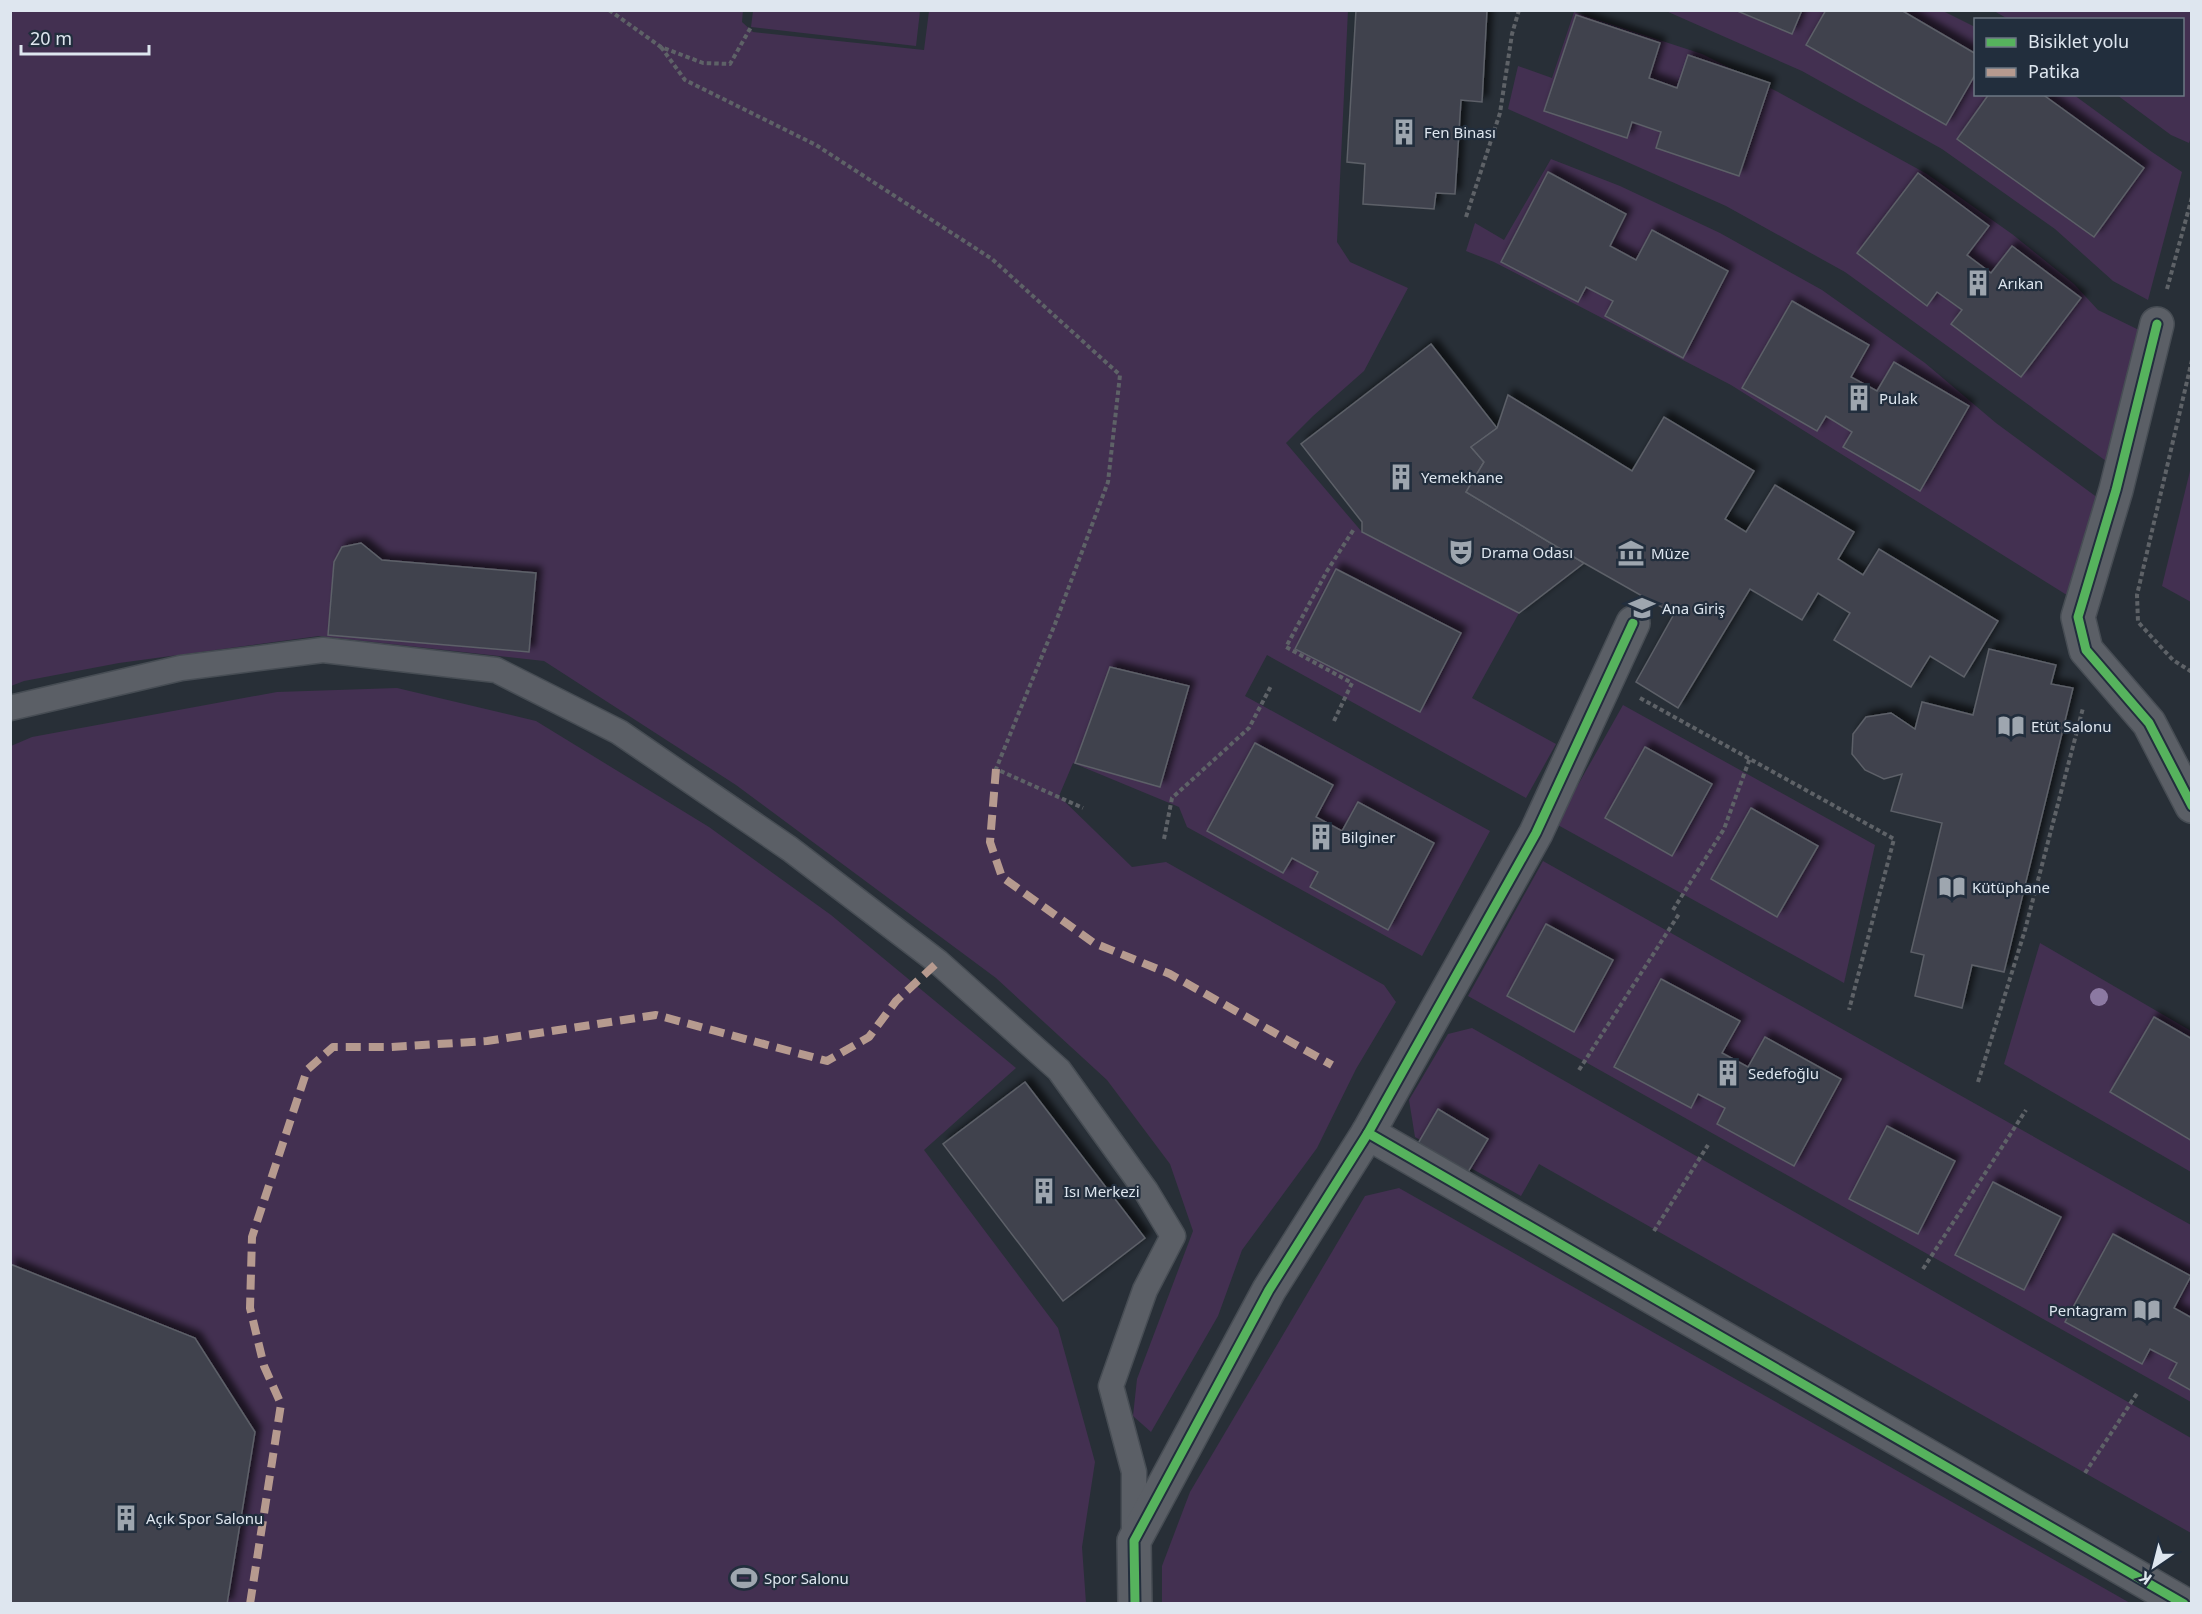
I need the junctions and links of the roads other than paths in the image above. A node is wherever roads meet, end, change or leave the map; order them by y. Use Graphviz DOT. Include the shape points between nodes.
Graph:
graph roads {
  1 [pos="2157,324"];
  2 [pos="1633,623"];
  3 [pos="10,708"];
  4 [pos="2192,806"];
  5 [pos="1368,1133"];
  6 [pos="1134,1541"];
  7 [pos="1135,1604"];
  8 [pos="2184,1604"];
  1 -- 4 [label="street" via="2116,490 2078,617 2086,650 2149,723"];
  2 -- 5 [label="street" via="1536,833"];
  3 -- 6 [label="lane" via="181,668 322,650 496,670 619,732 790,849 938,962 1059,1070 1146,1191 1173,1236 1145,1290 1111,1386 1134,1472"];
  5 -- 6 [label="street" via="1269,1290"];
  5 -- 8 [label="street"];
  6 -- 7 [label="street"];
}
